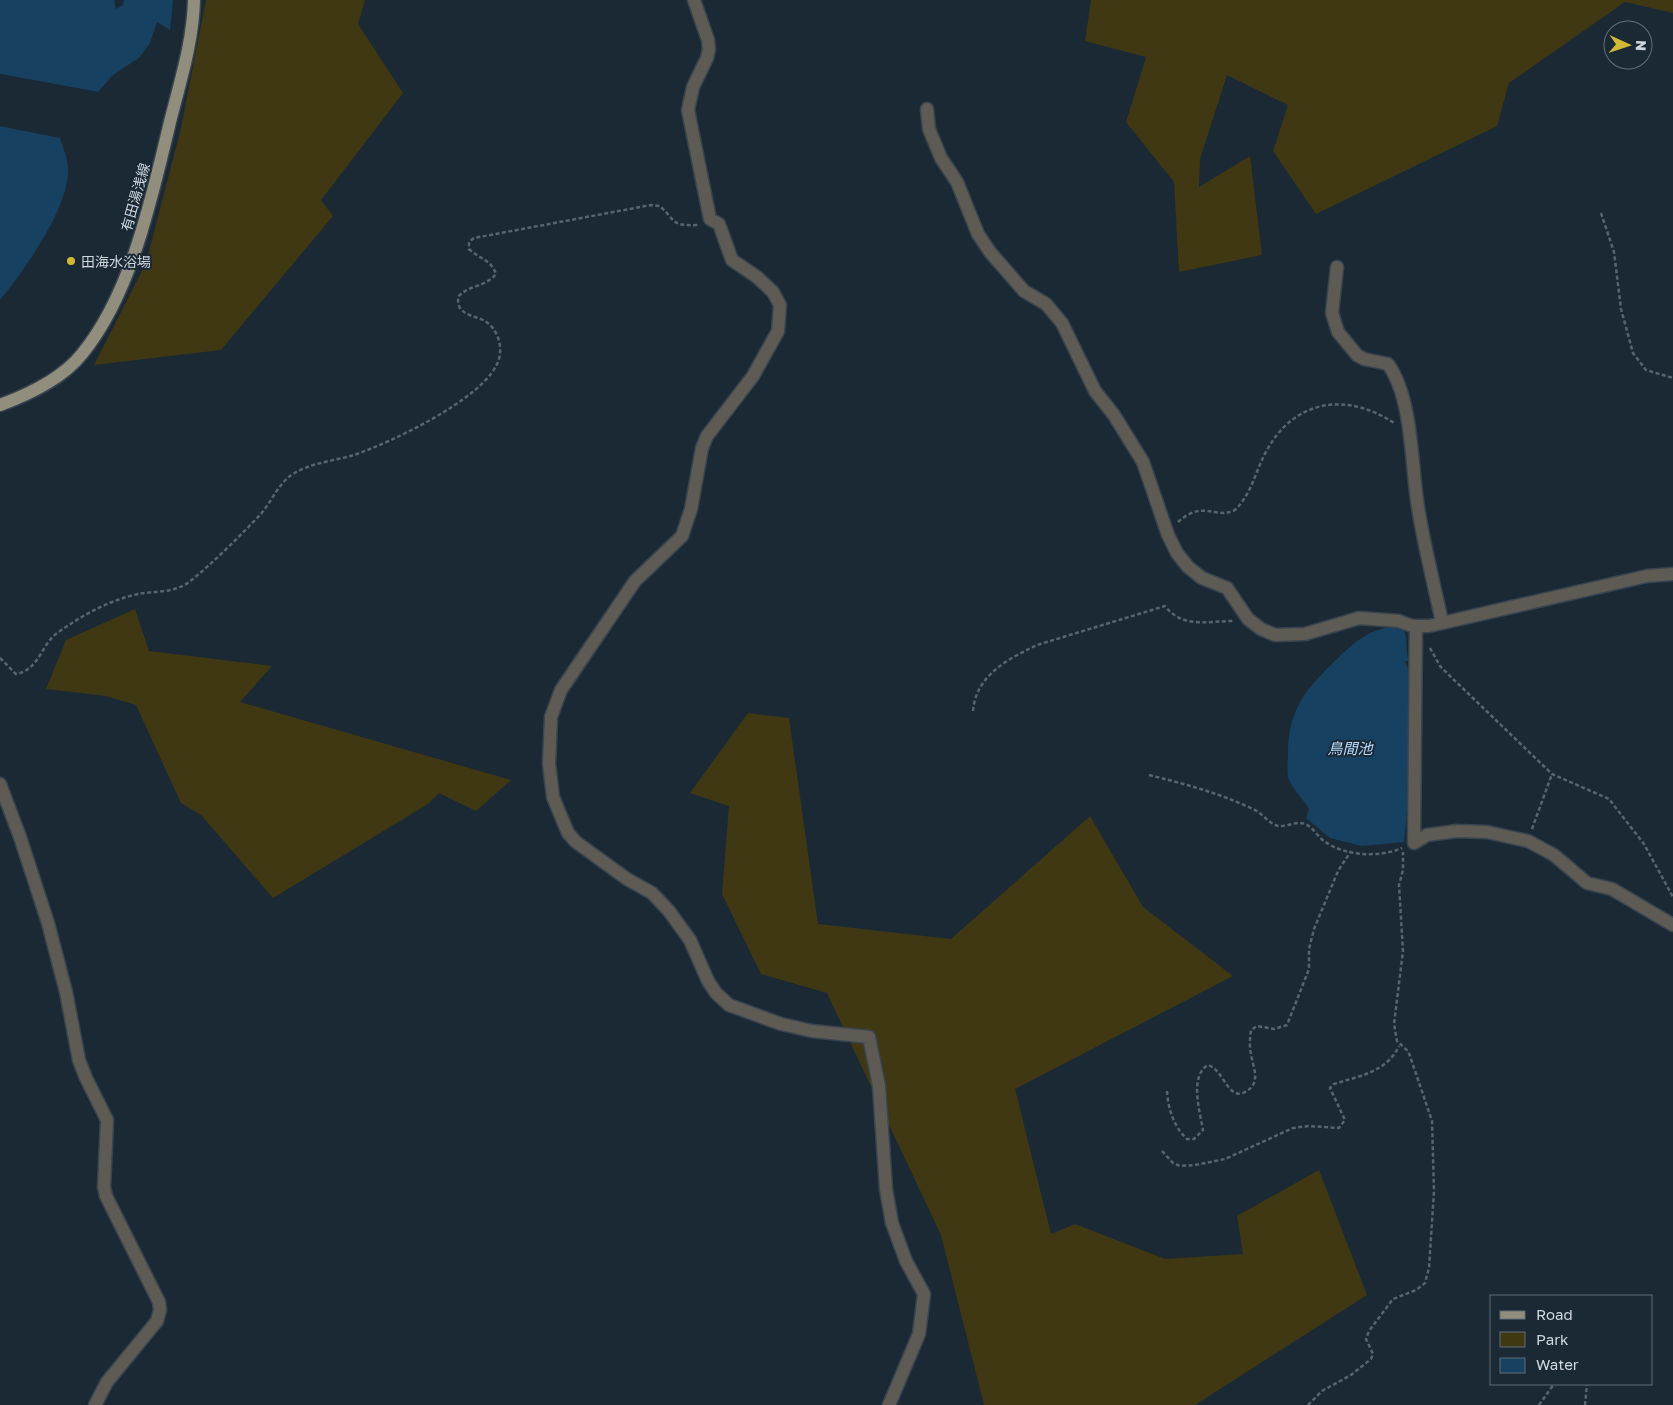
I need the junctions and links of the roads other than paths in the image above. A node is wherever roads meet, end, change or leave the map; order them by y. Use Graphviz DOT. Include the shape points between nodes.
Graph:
graph roads {
  1 [pos="194,0"];
  2 [pos="694,0"];
  3 [pos="927,109"];
  4 [pos="1337,267"];
  5 [pos="0,405"];
  6 [pos="1673,574"];
  7 [pos="1442,622"];
  8 [pos="1418,626"];
  9 [pos="0,784"];
  10 [pos="1673,926"];
  11 [pos="95,1405"];
  12 [pos="889,1405"];
  1 -- 5 [label="main road, 有田湯浅線" via="188,50 156,180 137,244 118,291 94,337 76,361 51,381"];
  2 -- 12 [label="street" via="709,49 693,87 688,110 710,219 719,224 732,260 773,292 780,305 778,331 753,376 707,436 682,536 635,581 562,690 551,718 553,797 568,833 576,842 652,893 669,911 690,940 708,981 730,1005 812,1031 869,1037 879,1086 886,1189 892,1222 906,1261 924,1294 919,1334"];
  3 -- 8 [label="street" via="929,129 944,165 957,182 978,234 1024,290 1046,304 1062,323 1095,391 1114,414 1143,462 1168,535 1188,567 1202,578 1226,588 1244,614 1267,633 1284,636 1359,618"];
  4 -- 7 [label="street" via="1333,321 1357,355 1388,364 1399,387 1410,437 1419,515"];
  6 -- 7 [label="street" via="1647,576"];
  7 -- 8 [label="street"];
  8 -- 10 [label="street" via="1409,845 1427,835 1457,831 1487,832 1528,841 1554,855 1587,883 1612,889"];
  9 -- 11 [label="street" via="48,923 79,1060 107,1120 106,1196 159,1302 156,1321 107,1382"];
}
